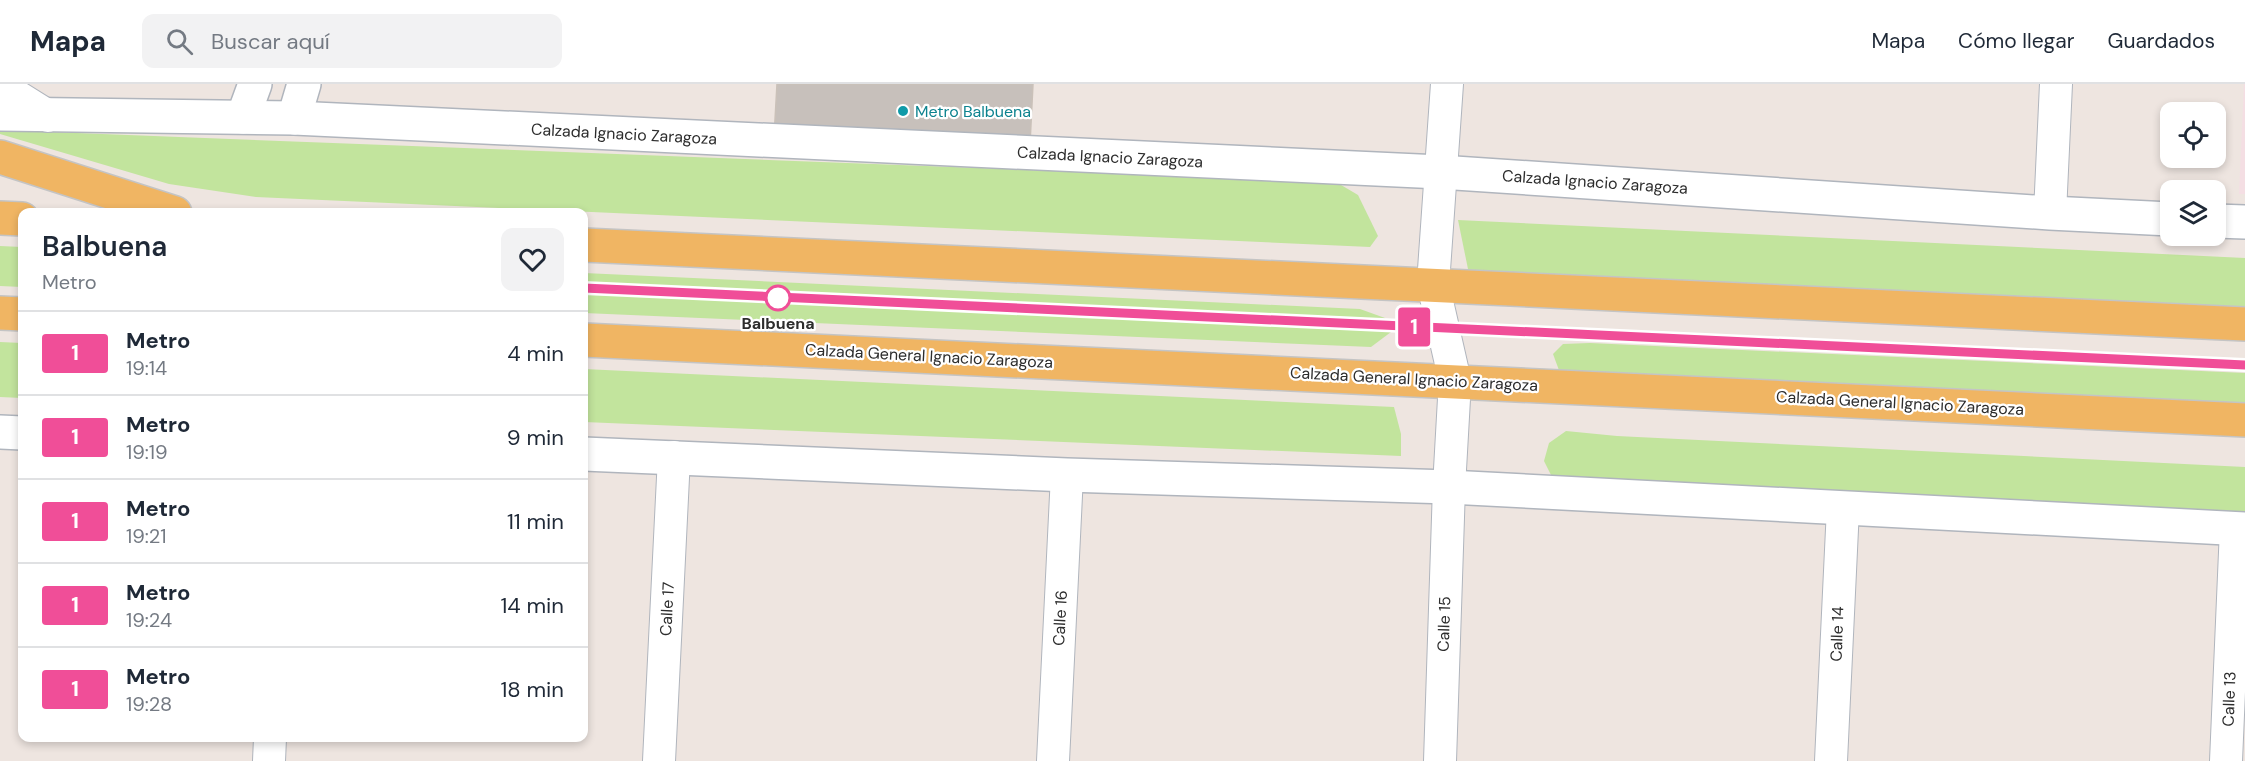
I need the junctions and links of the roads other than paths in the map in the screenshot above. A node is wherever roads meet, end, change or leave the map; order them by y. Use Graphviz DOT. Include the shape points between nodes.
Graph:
graph roads {
  1 [pos="255,84"];
  2 [pos="304,84"];
  3 [pos="1446,84"];
  4 [pos="2056,84"];
  5 [pos="0,86"];
  6 [pos="0,114"];
  7 [pos="48,116"];
  8 [pos="243,117"];
  9 [pos="294,118"];
  10 [pos="0,157"];
  11 [pos="1440,172"];
  12 [pos="160,208"];
  13 [pos="2050,213"];
  14 [pos="0,218"];
  15 [pos="2160,218"];
  16 [pos="18,219"];
  17 [pos="2226,221"];
  18 [pos="2245,222"];
  19 [pos="588,245"];
  20 [pos="1433,284"];
  21 [pos="0,313"];
  22 [pos="18,314"];
  23 [pos="2245,324"];
  24 [pos="588,340"];
  25 [pos="1455,381"];
  26 [pos="2245,420"];
  27 [pos="0,432"];
  28 [pos="18,433"];
  29 [pos="588,454"];
  30 [pos="674,457"];
  31 [pos="1067,475"];
  32 [pos="1449,487"];
  33 [pos="1843,508"];
  34 [pos="2240,529"];
  35 [pos="270,742"];
  36 [pos="269,761"];
  37 [pos="659,761"];
  38 [pos="1053,761"];
  39 [pos="1440,761"];
  40 [pos="1832,761"];
  41 [pos="2226,761"];
  1 -- 8 [label="main road"];
  2 -- 9 [label="main road"];
  3 -- 11 [label="street, Calle 15"];
  4 -- 13 [label="street"];
  5 -- 7 [label="street"];
  6 -- 7 [label="main road, Calzada Ignacio Zaragoza"];
  7 -- 8 [label="main road, Calzada Ignacio Zaragoza"];
  8 -- 9 [label="main road, Calzada Ignacio Zaragoza"];
  9 -- 11 [label="main road, Calzada Ignacio Zaragoza"];
  10 -- 12 [label="main road"];
  11 -- 13 [label="main road, Calzada Ignacio Zaragoza"];
  11 -- 20 [label="street, Calle 15"];
  13 -- 15 [label="main road, Calzada Ignacio Zaragoza"];
  14 -- 16 [label="main road"];
  17 -- 18 [label="main road"];
  19 -- 20 [label="main road"];
  20 -- 23 [label="main road"];
  20 -- 25 [label="street, Calle 15"];
  21 -- 22 [label="main road"];
  24 -- 25 [label="main road, Calzada General Ignacio Zaragoza"];
  25 -- 26 [label="main road, Calzada General Ignacio Zaragoza"];
  25 -- 32 [label="street, Calle 15"];
  27 -- 28 [label="main road"];
  29 -- 30 [label="main road"];
  30 -- 31 [label="main road"];
  30 -- 37 [label="street, Calle 17"];
  31 -- 32 [label="main road"];
  31 -- 38 [label="street, Calle 16"];
  32 -- 33 [label="main road"];
  32 -- 39 [label="street, Calle 15"];
  33 -- 34 [label="main road"];
  33 -- 40 [label="street, Calle 14"];
  34 -- 41 [label="street, Calle 13"];
  35 -- 36 [label="street"];
}
